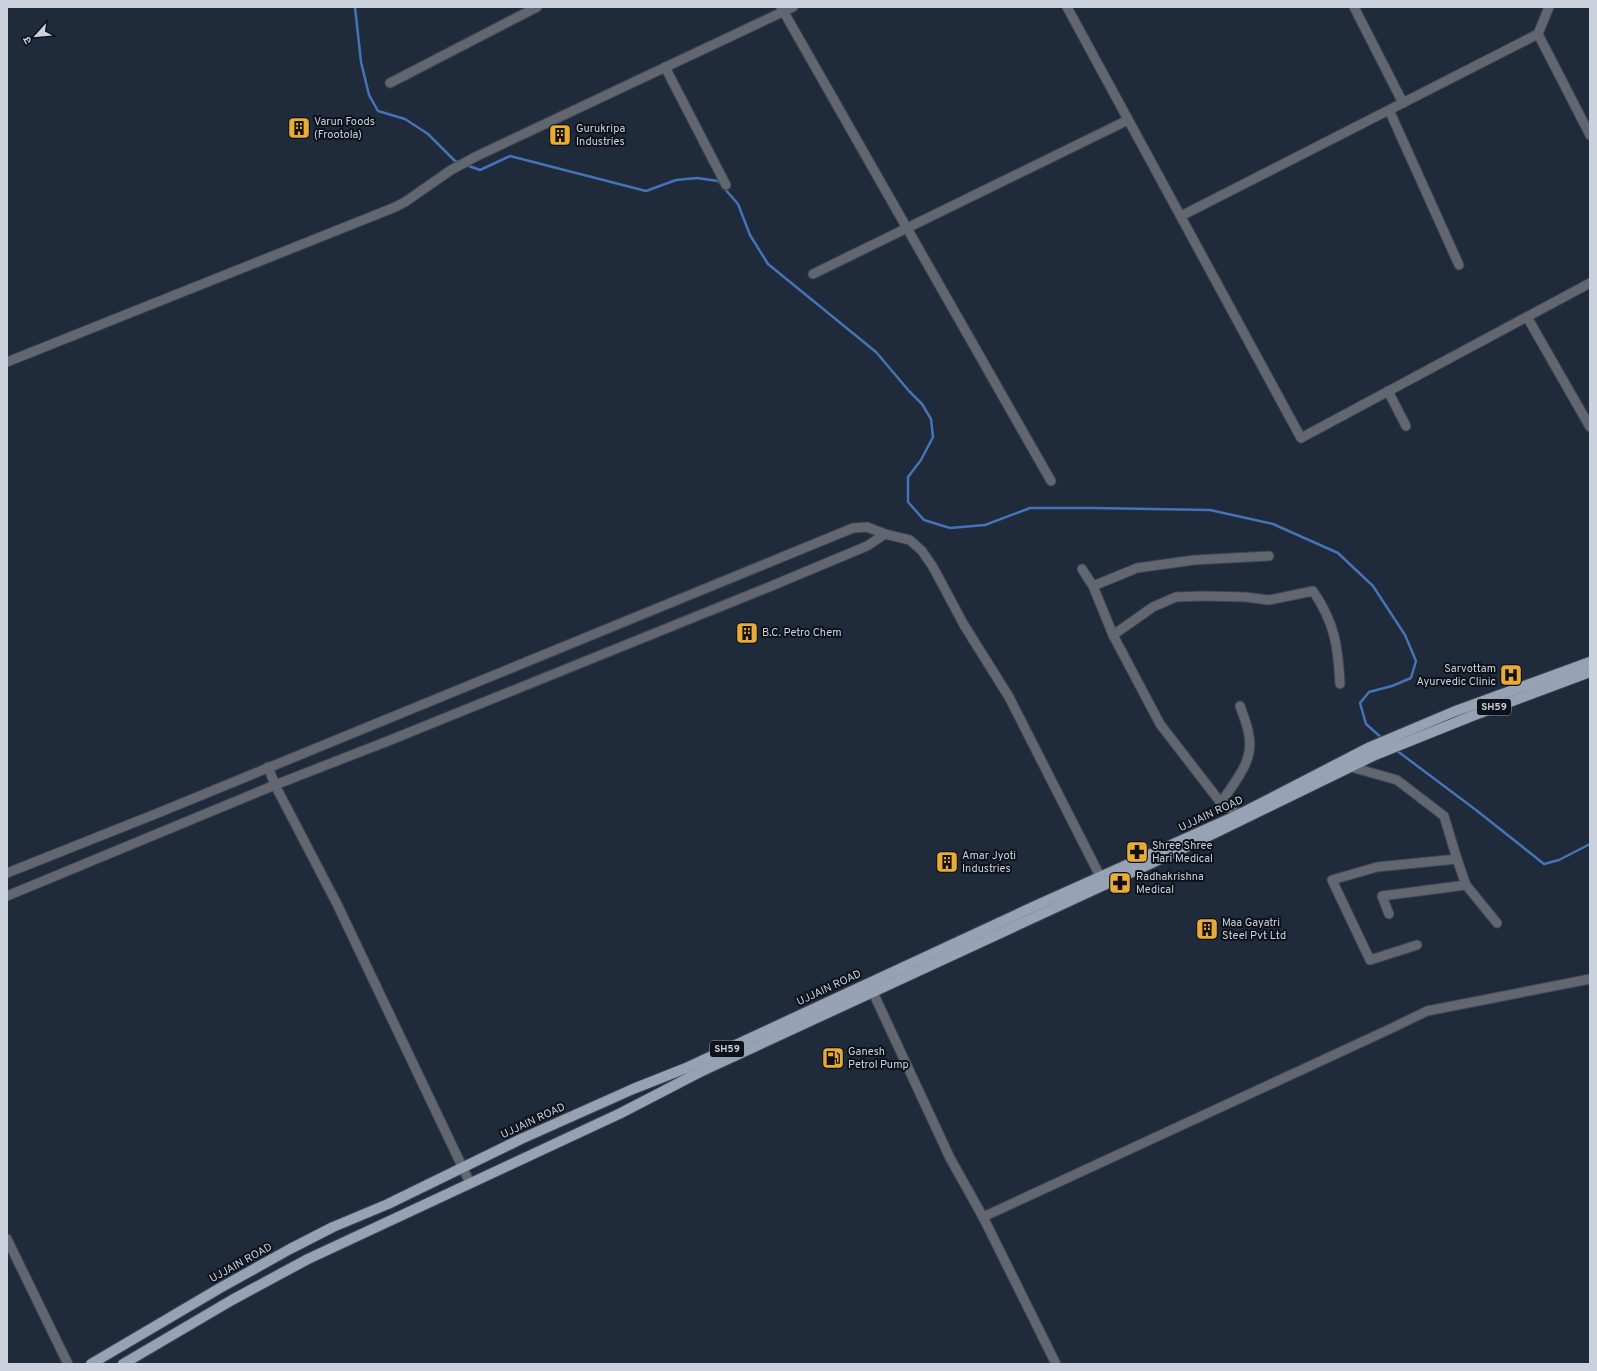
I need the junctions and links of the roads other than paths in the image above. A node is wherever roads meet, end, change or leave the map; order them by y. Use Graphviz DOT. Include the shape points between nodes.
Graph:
graph roads {
  1 [pos="536,7"];
  2 [pos="793,7"];
  3 [pos="1067,7"];
  4 [pos="1354,7"];
  5 [pos="1549,7"];
  6 [pos="783,9"];
  7 [pos="1538,34"];
  8 [pos="666,67"];
  9 [pos="390,84"];
  10 [pos="1403,103"];
  11 [pos="1389,110"];
  12 [pos="1128,120"];
  13 [pos="1590,134"];
  14 [pos="726,185"];
  15 [pos="1180,216"];
  16 [pos="908,228"];
  17 [pos="1459,265"];
  18 [pos="813,274"];
  19 [pos="1590,283"];
  20 [pos="1527,317"];
  21 [pos="7,362"];
  22 [pos="1388,391"];
  23 [pos="1406,426"];
  24 [pos="1590,427"];
  25 [pos="1051,481"];
  26 [pos="885,534"];
  27 [pos="1269,556"];
  28 [pos="1082,569"];
  29 [pos="1093,586"];
  30 [pos="1113,635"];
  31 [pos="1590,662"];
  32 [pos="1590,672"];
  33 [pos="1340,684"];
  34 [pos="1240,706"];
  35 [pos="1398,739"];
  36 [pos="1373,750"];
  37 [pos="268,766"];
  38 [pos="1351,767"];
  39 [pos="275,785"];
  40 [pos="1221,803"];
  41 [pos="1240,814"];
  42 [pos="1457,859"];
  43 [pos="7,873"];
  44 [pos="1103,881"];
  45 [pos="1466,885"];
  46 [pos="7,896"];
  47 [pos="1389,914"];
  48 [pos="1497,923"];
  49 [pos="1417,945"];
  50 [pos="1590,978"];
  51 [pos="871,988"];
  52 [pos="463,1167"];
  53 [pos="470,1182"];
  54 [pos="983,1217"];
  55 [pos="7,1239"];
  56 [pos="68,1364"];
  57 [pos="91,1364"];
  58 [pos="123,1364"];
  59 [pos="1056,1364"];
  1 -- 9 [label="street"];
  2 -- 6 [label="street"];
  3 -- 12 [label="street"];
  4 -- 10 [label="street"];
  5 -- 7 [label="street"];
  6 -- 8 [label="street"];
  6 -- 16 [label="street"];
  7 -- 10 [label="street"];
  7 -- 13 [label="street"];
  8 -- 14 [label="street"];
  8 -- 21 [label="street" via="477,156 394,208"];
  10 -- 11 [label="street"];
  11 -- 15 [label="street"];
  11 -- 17 [label="street"];
  12 -- 15 [label="street"];
  12 -- 16 [label="street"];
  15 -- 22 [label="street" via="1301,438"];
  16 -- 18 [label="street"];
  16 -- 25 [label="street"];
  19 -- 20 [label="street"];
  20 -- 22 [label="street"];
  20 -- 24 [label="street"];
  22 -- 23 [label="street"];
  26 -- 37 [label="street" via="867,527 853,528"];
  26 -- 39 [label="street" via="867,546 769,587"];
  26 -- 44 [label="street" via="910,540 922,551 933,567 964,625 1009,697"];
  27 -- 29 [label="street" via="1194,560 1137,568"];
  28 -- 29 [label="street"];
  29 -- 30 [label="street"];
  30 -- 33 [label="street" via="1153,608 1176,597 1245,597 1269,600 1313,591 1331,623 1338,648"];
  30 -- 40 [label="street" via="1160,724"];
  31 -- 35 [label="main road, UJJAIN ROAD / SH59" via="1460,710"];
  32 -- 35 [label="main road, UJJAIN ROAD / SH59" via="1472,716"];
  34 -- 40 [label="street" via="1249,735 1250,751 1244,770"];
  35 -- 36 [label="main road, UJJAIN ROAD / SH59"];
  36 -- 38 [label="main road, UJJAIN ROAD / SH59"];
  36 -- 41 [label="main road, UJJAIN ROAD / SH59"];
  37 -- 39 [label="street"];
  37 -- 43 [label="street"];
  38 -- 42 [label="street" via="1397,780 1444,816"];
  38 -- 44 [label="main road, UJJAIN ROAD / SH59" via="1262,811"];
  39 -- 46 [label="street"];
  39 -- 52 [label="street" via="337,904"];
  40 -- 41 [label="street"];
  41 -- 44 [label="main road, UJJAIN ROAD / SH59"];
  42 -- 45 [label="street"];
  42 -- 49 [label="street" via="1377,867 1332,880 1370,960"];
  44 -- 51 [label="main road, UJJAIN ROAD / SH59"];
  45 -- 47 [label="street" via="1382,896"];
  45 -- 48 [label="street"];
  50 -- 54 [label="street" via="1427,1011"];
  51 -- 52 [label="main road, UJJAIN ROAD / SH59" via="633,1089"];
  51 -- 53 [label="main road, UJJAIN ROAD / SH59" via="621,1113"];
  51 -- 54 [label="street" via="950,1158"];
  52 -- 53 [label="street"];
  52 -- 57 [label="main road, UJJAIN ROAD / SH59" via="290,1249"];
  53 -- 58 [label="main road, UJJAIN ROAD / SH59" via="301,1263"];
  54 -- 59 [label="street"];
  55 -- 56 [label="street"];
}
